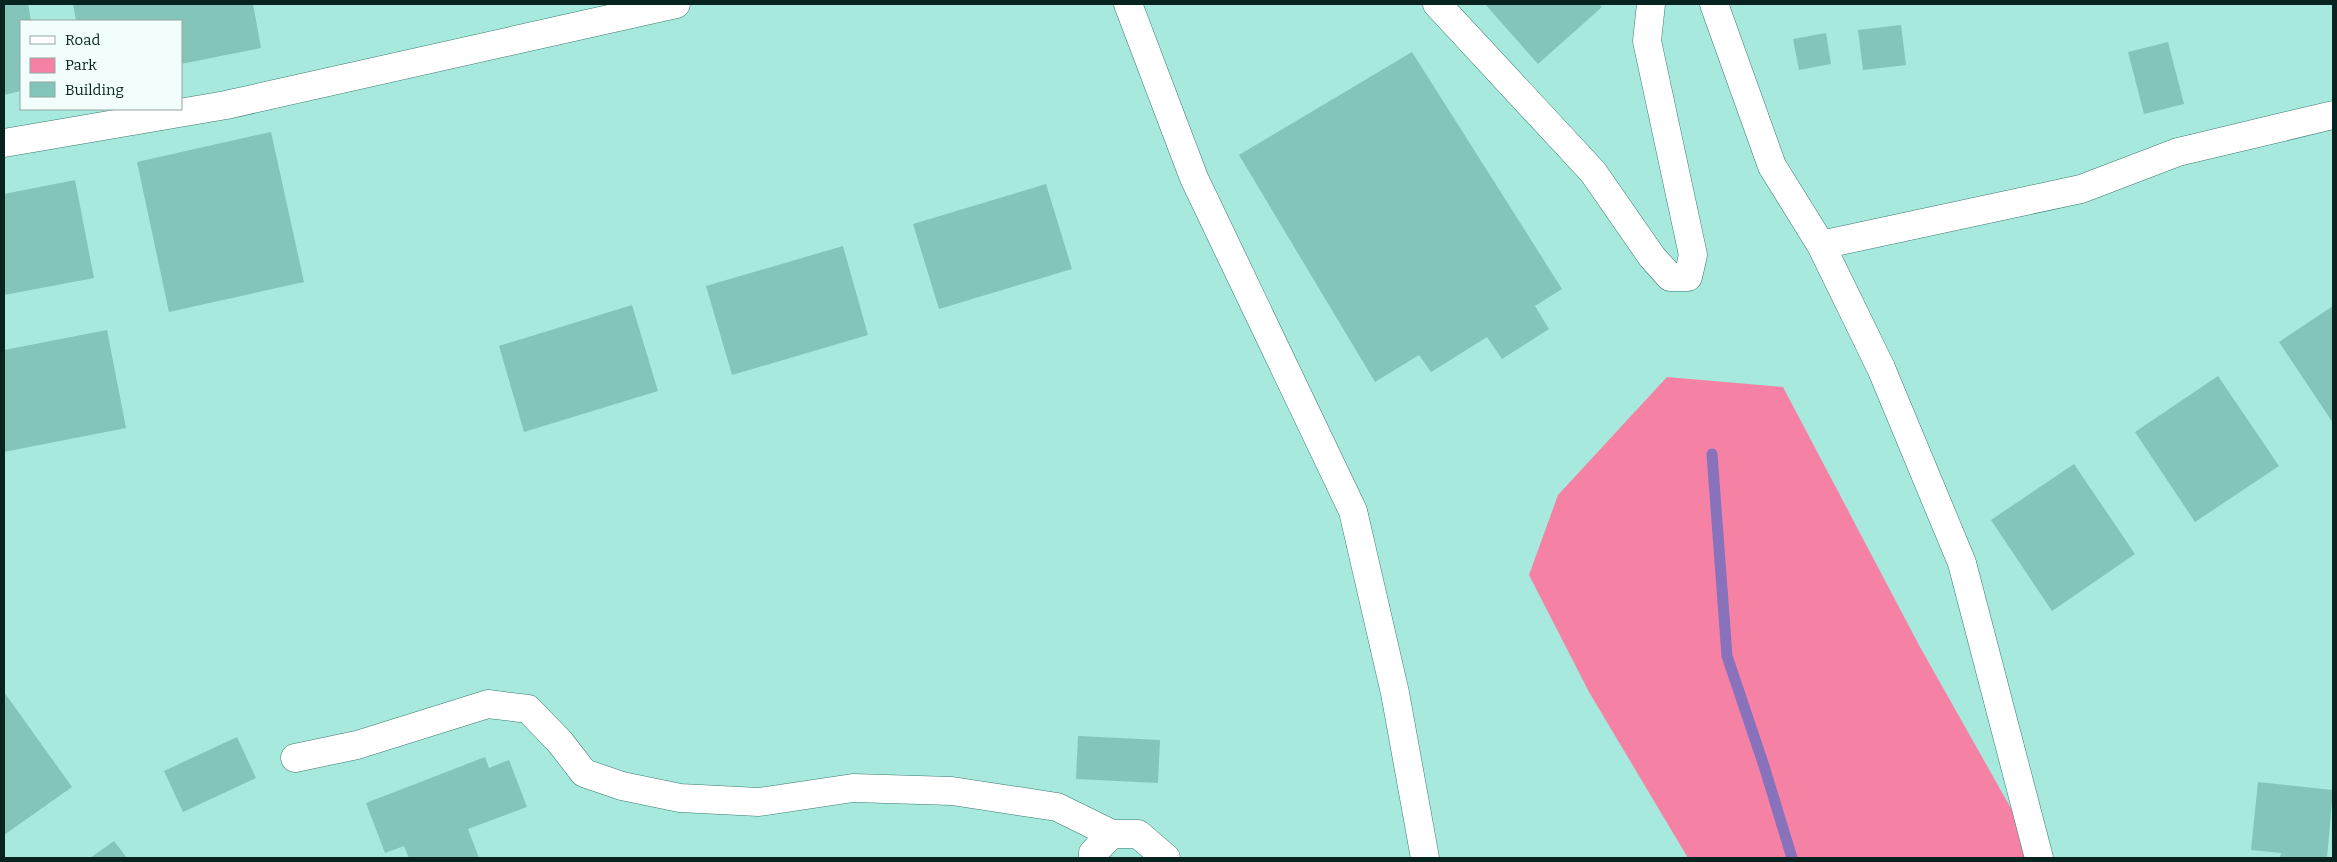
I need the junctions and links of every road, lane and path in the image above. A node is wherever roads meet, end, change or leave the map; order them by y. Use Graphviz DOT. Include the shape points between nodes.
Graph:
graph roads {
  1 [pos="676,4"];
  2 [pos="1128,4"];
  3 [pos="1437,4"];
  4 [pos="1651,4"];
  5 [pos="1714,4"];
  6 [pos="2333,115"];
  7 [pos="4,143"];
  8 [pos="1821,244"];
  9 [pos="295,758"];
  10 [pos="1112,834"];
  11 [pos="1093,858"];
  12 [pos="1166,858"];
  13 [pos="1425,858"];
  14 [pos="2038,858"];
  1 -- 7 [label="street" via="226,105"];
  2 -- 13 [label="street" via="1194,178 1353,511 1395,693"];
  3 -- 4 [label="street" via="1593,172 1670,277 1688,277 1692,255 1647,41"];
  5 -- 8 [label="street" via="1772,166"];
  6 -- 8 [label="street" via="2178,152 2080,189"];
  8 -- 14 [label="street" via="1881,368 1962,562"];
  9 -- 10 [label="street" via="357,745 488,704 528,709 560,742 584,774 622,786 680,798 758,802 853,788 952,791 1057,808"];
  10 -- 11 [label="street" via="1093,853"];
  10 -- 12 [label="street" via="1138,834"];
}
